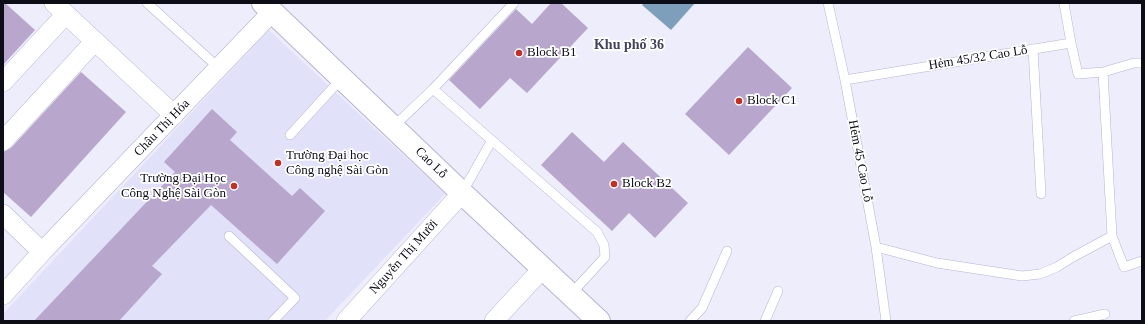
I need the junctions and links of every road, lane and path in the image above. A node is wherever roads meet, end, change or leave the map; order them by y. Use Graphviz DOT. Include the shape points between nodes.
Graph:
graph roads {
  1 [pos="147,3"];
  2 [pos="514,3"];
  3 [pos="828,3"];
  4 [pos="1064,3"];
  5 [pos="268,8"];
  6 [pos="60,9"];
  7 [pos="95,41"];
  8 [pos="1071,43"];
  9 [pos="1033,49"];
  10 [pos="1142,63"];
  11 [pos="219,68"];
  12 [pos="1103,72"];
  13 [pos="342,78"];
  14 [pos="845,80"];
  15 [pos="3,82"];
  16 [pos="433,89"];
  17 [pos="174,115"];
  18 [pos="393,127"];
  19 [pos="290,135"];
  20 [pos="492,140"];
  21 [pos="3,141"];
  22 [pos="462,193"];
  23 [pos="1041,194"];
  24 [pos="3,214"];
  25 [pos="230,236"];
  26 [pos="1112,236"];
  27 [pos="876,247"];
  28 [pos="727,251"];
  29 [pos="42,252"];
  30 [pos="1142,261"];
  31 [pos="543,268"];
  32 [pos="778,291"];
  33 [pos="571,294"];
  34 [pos="3,295"];
  35 [pos="1105,314"];
  36 [pos="273,321"];
  37 [pos="346,321"];
  38 [pos="494,321"];
  39 [pos="599,321"];
  40 [pos="690,321"];
  41 [pos="765,321"];
  42 [pos="886,321"];
  43 [pos="1074,321"];
  1 -- 11 [label="lane"];
  2 -- 16 [label="lane"];
  3 -- 14 [label="lane, Hẻm 45 Cao Lỗ"];
  4 -- 8 [label="lane"];
  5 -- 11 [label="street, Châu Thị Hóa"];
  5 -- 13 [label="street, Cao Lỗ"];
  6 -- 7 [label="street"];
  6 -- 15 [label="street"];
  7 -- 17 [label="street"];
  7 -- 21 [label="street"];
  8 -- 9 [label="lane, Hẻm 45/32 Cao Lỗ"];
  8 -- 12 [label="lane" via="1078,74"];
  9 -- 14 [label="lane, Hẻm 45/32 Cao Lỗ"];
  9 -- 23 [label="lane"];
  10 -- 12 [label="lane"];
  11 -- 17 [label="street, Châu Thị Hóa"];
  12 -- 26 [label="lane"];
  13 -- 18 [label="street, Cao Lỗ"];
  13 -- 19 [label="lane"];
  14 -- 27 [label="lane, Hẻm 45 Cao Lỗ"];
  16 -- 18 [label="lane"];
  16 -- 20 [label="lane"];
  17 -- 29 [label="street, Châu Thị Hóa"];
  18 -- 22 [label="street, Cao Lỗ"];
  20 -- 22 [label="lane"];
  20 -- 33 [label="lane" via="597,232 604,244 604,257"];
  22 -- 31 [label="street, Cao Lỗ"];
  22 -- 37 [label="street, Nguyễn Thị Mười"];
  24 -- 29 [label="street"];
  25 -- 36 [label="lane" via="295,298"];
  26 -- 27 [label="lane" via="1057,267 1040,274 1022,276 937,263"];
  26 -- 30 [label="lane" via="1124,267"];
  27 -- 42 [label="lane, Hẻm 45 Cao Lỗ"];
  28 -- 40 [label="lane" via="702,308"];
  29 -- 34 [label="street, Châu Thị Hóa"];
  31 -- 33 [label="street, Cao Lỗ"];
  31 -- 38 [label="street"];
  32 -- 41 [label="lane"];
  33 -- 39 [label="street, Cao Lỗ"];
  35 -- 43 [label="lane"];
}
